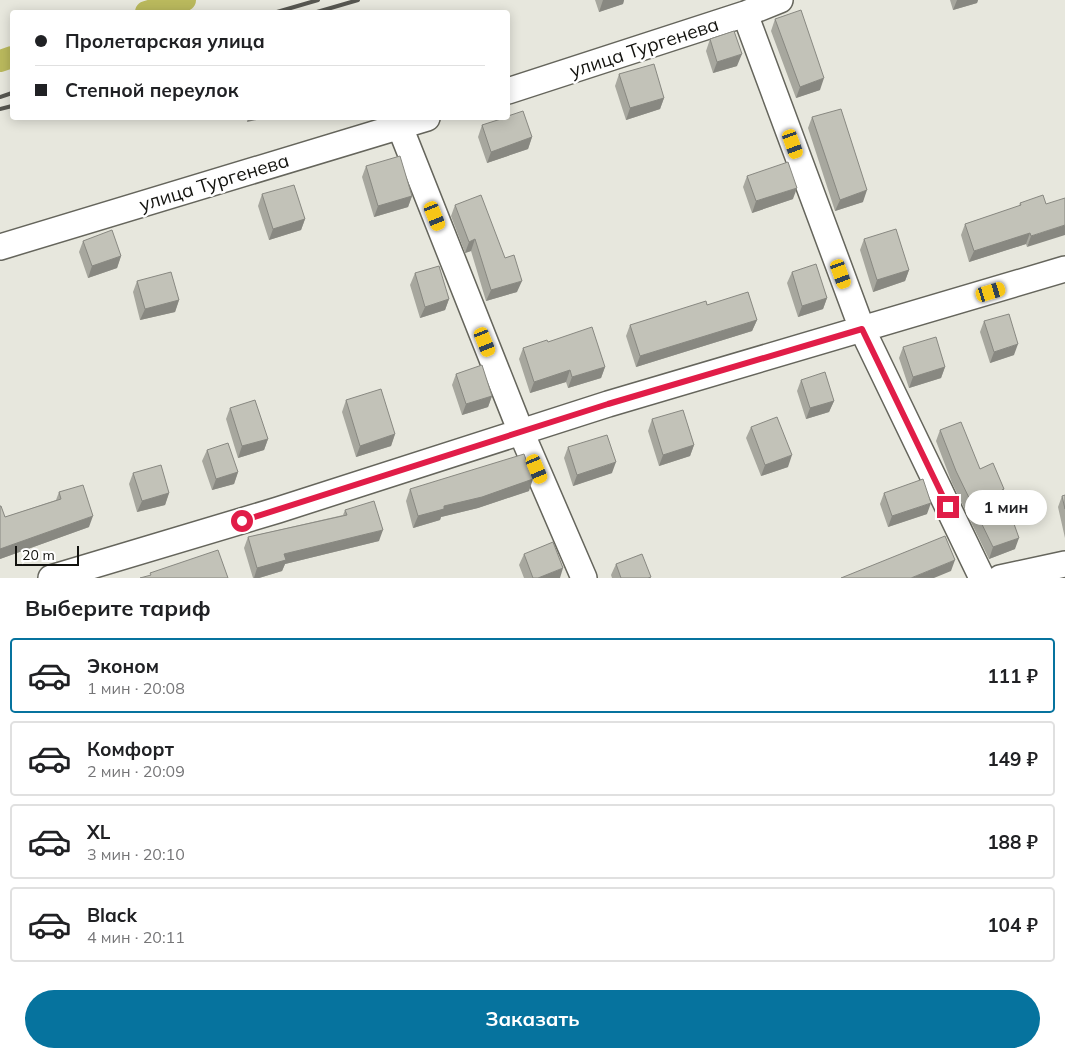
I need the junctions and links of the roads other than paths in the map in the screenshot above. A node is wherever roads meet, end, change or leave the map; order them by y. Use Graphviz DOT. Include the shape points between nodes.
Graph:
graph roads {
  1 [pos="780,0"];
  2 [pos="745,14"];
  3 [pos="510,90"];
  4 [pos="420,120"];
  5 [pos="400,126"];
  6 [pos="0,247"];
  7 [pos="1065,269"];
  8 [pos="862,329"];
  9 [pos="521,432"];
  10 [pos="1065,564"];
  11 [pos="51,578"];
  12 [pos="584,578"];
  13 [pos="982,578"];
  14 [pos="1000,578"];
  1 -- 2 [label="street, улица Тургенева"];
  2 -- 3 [label="street, улица Тургенева"];
  2 -- 8 [label="street"];
  4 -- 5 [label="street, улица Тургенева"];
  5 -- 6 [label="street, улица Тургенева"];
  5 -- 9 [label="street"];
  7 -- 8 [label="street"];
  8 -- 9 [label="street"];
  8 -- 13 [label="street"];
  9 -- 11 [label="street"];
  9 -- 12 [label="street"];
  10 -- 14 [label="street"];
}
